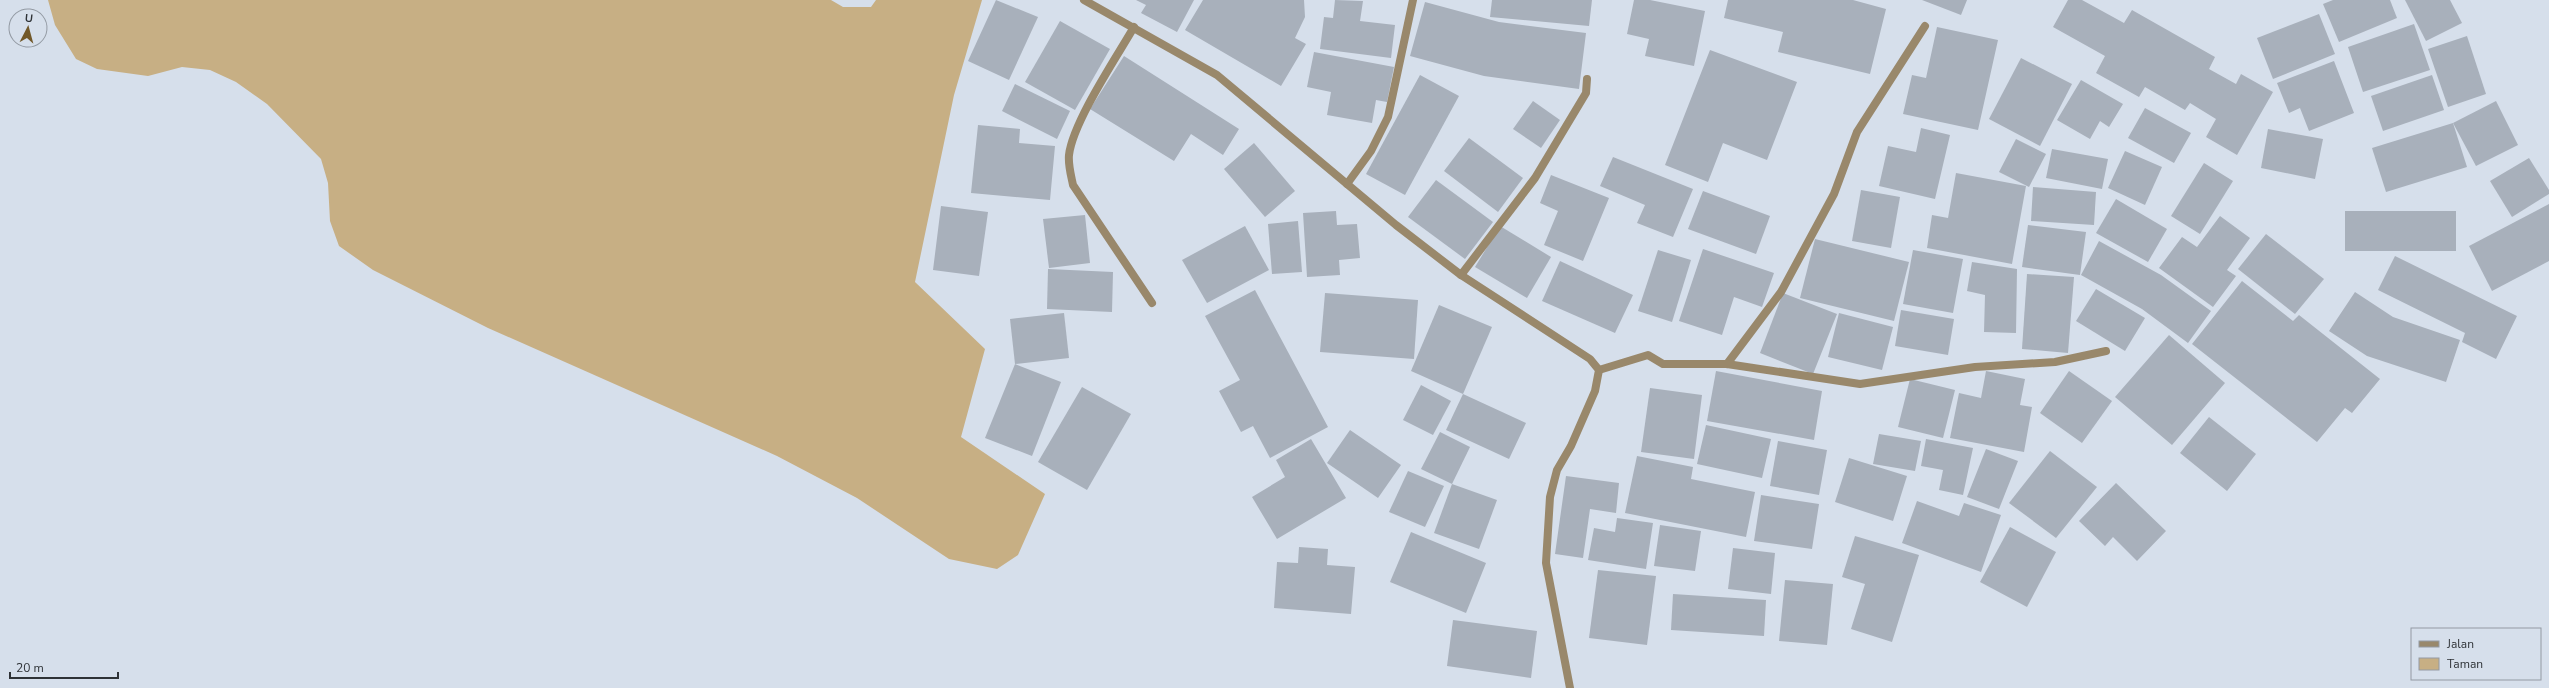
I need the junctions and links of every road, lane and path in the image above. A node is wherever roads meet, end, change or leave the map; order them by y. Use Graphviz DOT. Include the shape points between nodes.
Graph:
graph roads {
  1 [pos="1084,0"];
  2 [pos="1413,0"];
  3 [pos="1925,26"];
  4 [pos="1134,27"];
  5 [pos="1587,80"];
  6 [pos="1346,184"];
  7 [pos="1461,275"];
  8 [pos="1152,303"];
  9 [pos="2106,351"];
  10 [pos="1727,364"];
  11 [pos="1599,370"];
  12 [pos="1570,688"];
  1 -- 4 [label="street"];
  2 -- 6 [label="street" via="1388,117 1371,152"];
  3 -- 10 [label="street" via="1857,132 1834,194 1781,292"];
  4 -- 6 [label="street" via="1217,75"];
  4 -- 8 [label="street" via="1074,135 1069,169 1073,185"];
  5 -- 7 [label="street" via="1586,93 1535,178"];
  6 -- 7 [label="street"];
  7 -- 11 [label="street" via="1590,359"];
  9 -- 10 [label="street" via="2055,362 1975,367 1860,384"];
  10 -- 11 [label="street" via="1664,364 1648,356"];
  11 -- 12 [label="street" via="1595,391 1571,446 1557,470 1550,497 1546,563"];
}
